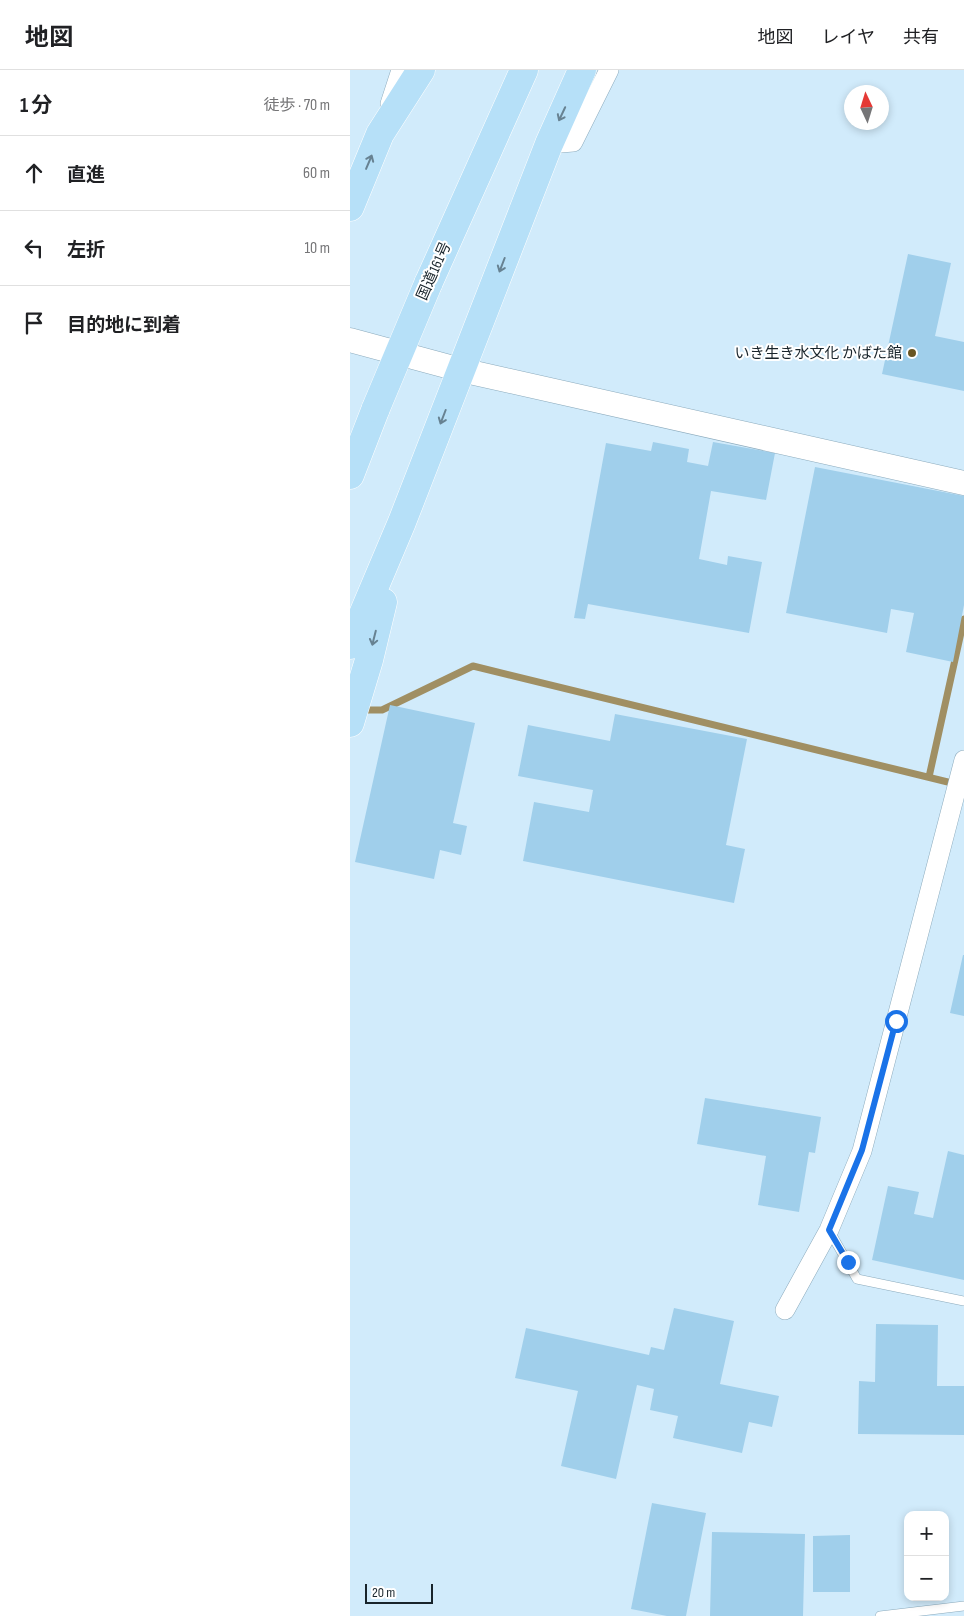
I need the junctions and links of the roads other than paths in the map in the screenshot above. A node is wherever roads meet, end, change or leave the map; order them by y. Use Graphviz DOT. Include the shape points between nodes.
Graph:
graph roads {
  1 [pos="402,70"];
  2 [pos="421,70"];
  3 [pos="524,70"];
  4 [pos="582,70"];
  5 [pos="609,70"];
  6 [pos="380,134"];
  7 [pos="549,144"];
  8 [pos="350,206"];
  9 [pos="350,340"];
  10 [pos="461,370"];
  11 [pos="350,474"];
  12 [pos="964,483"];
  13 [pos="402,522"];
  14 [pos="350,646"];
  15 [pos="350,723"];
  16 [pos="963,765"];
  17 [pos="829,1230"];
  18 [pos="964,1301"];
  19 [pos="785,1310"];
  20 [pos="964,1606"];
  21 [pos="880,1616"];
  1 -- 6 [label="street"];
  2 -- 6 [label="highway"];
  3 -- 11 [label="highway, 国道161号, bridge" via="428,284"];
  4 -- 7 [label="highway, one-way"];
  5 -- 7 [label="street" via="573,142"];
  8 -- 6 [label="highway, one-way"];
  7 -- 10 [label="highway, one-way"];
  9 -- 10 [label="street"];
  10 -- 12 [label="street"];
  10 -- 13 [label="highway, one-way"];
  13 -- 14 [label="highway"];
  13 -- 15 [label="highway, one-way" via="369,660"];
  16 -- 17 [label="street" via="862,1150"];
  17 -- 18 [label="lane" via="857,1279"];
  17 -- 19 [label="street"];
  20 -- 21 [label="lane"];
}
